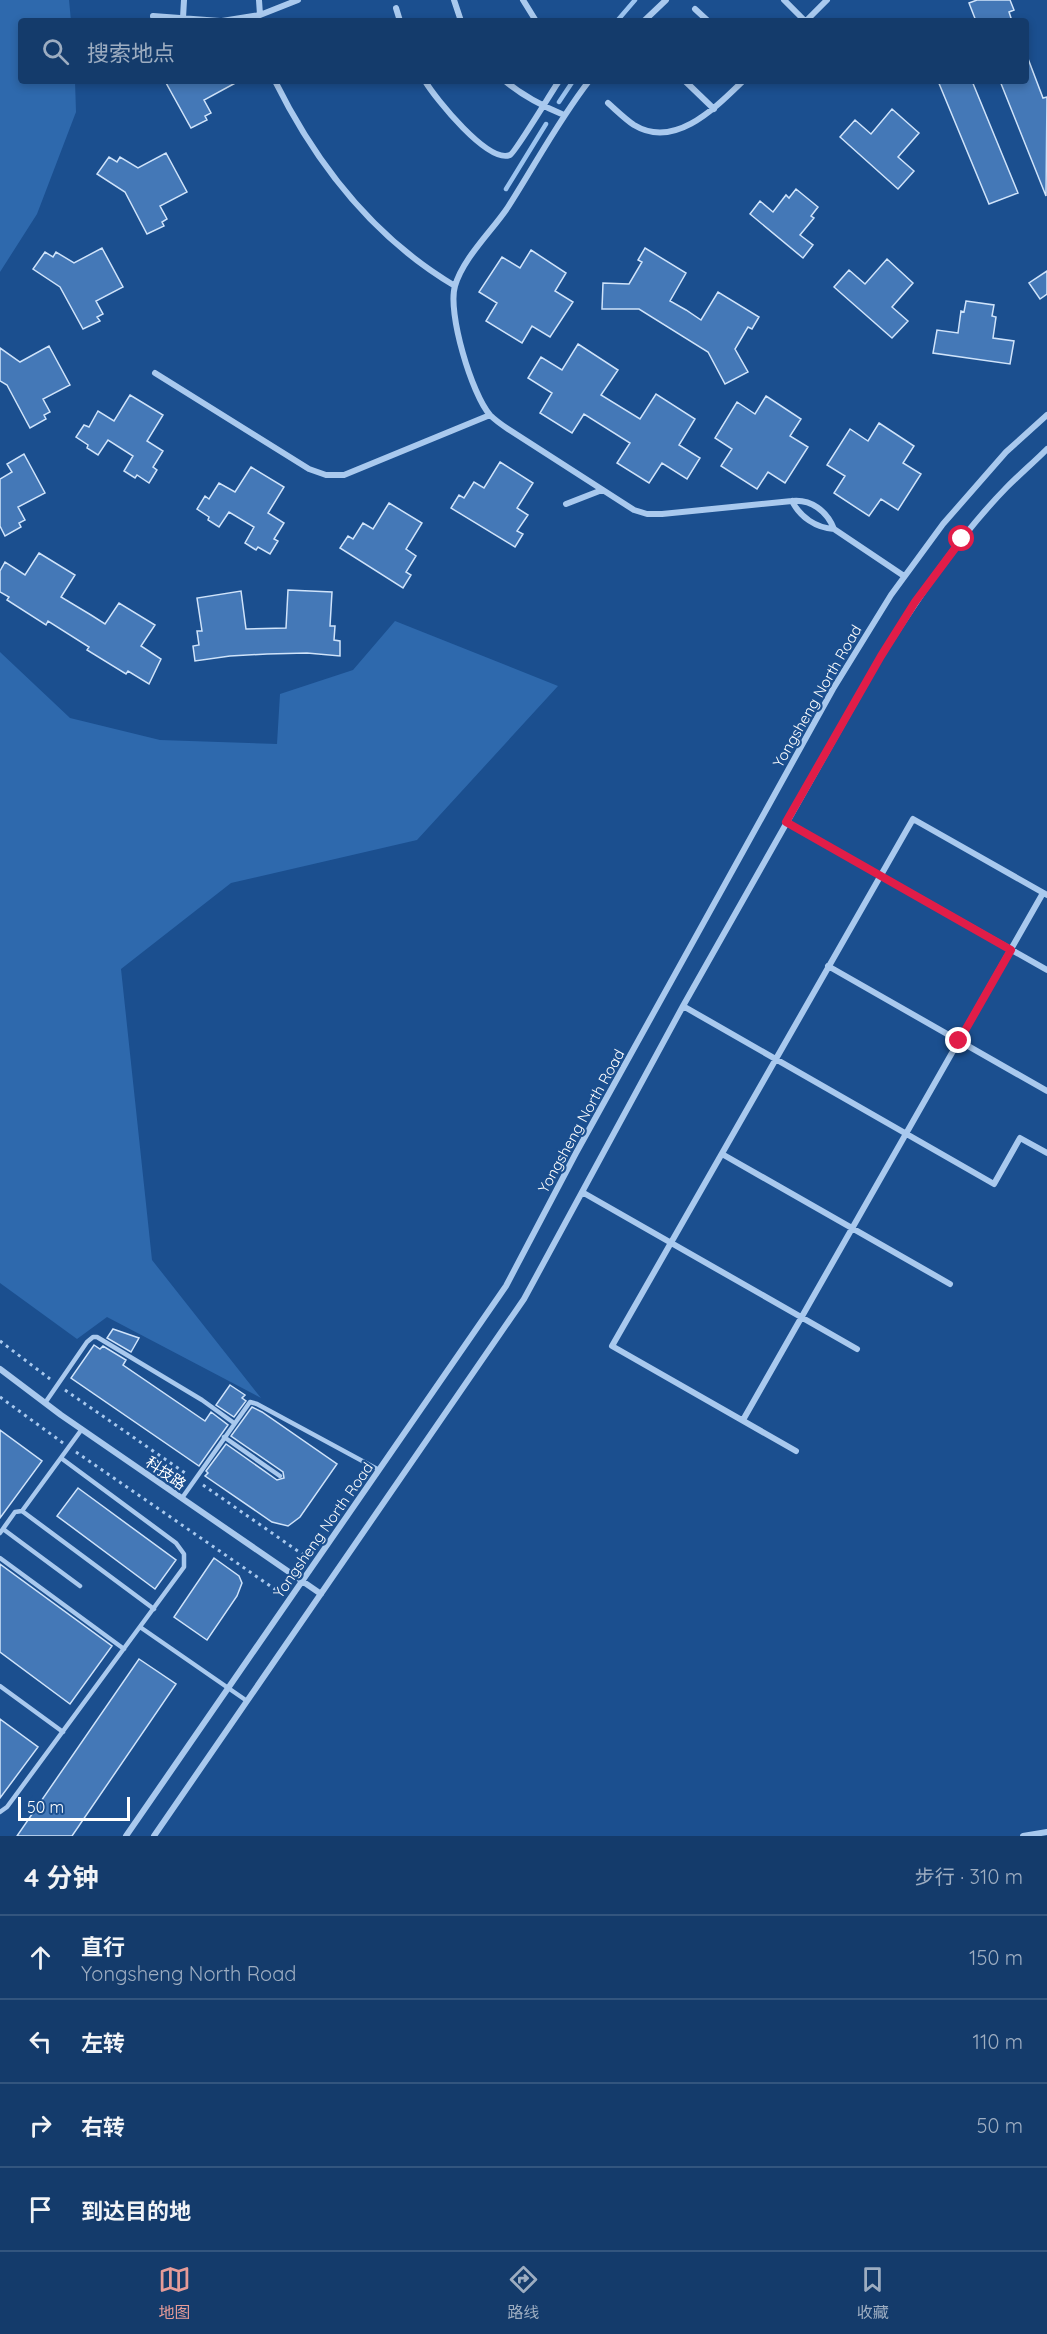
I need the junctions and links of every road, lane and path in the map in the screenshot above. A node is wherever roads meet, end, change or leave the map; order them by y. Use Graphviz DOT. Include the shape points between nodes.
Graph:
graph roads {
  1 [pos="184,0"];
  2 [pos="259,0"];
  3 [pos="298,0"];
  4 [pos="454,0"];
  5 [pos="523,0"];
  6 [pos="666,0"];
  7 [pos="784,0"];
  8 [pos="827,0"];
  9 [pos="396,8"];
  10 [pos="695,9"];
  11 [pos="260,15"];
  12 [pos="153,16"];
  13 [pos="183,18"];
  14 [pos="240,18"];
  15 [pos="399,18"];
  16 [pos="460,18"];
  17 [pos="534,18"];
  18 [pos="647,18"];
  19 [pos="705,18"];
  20 [pos="802,18"];
  21 [pos="808,18"];
  22 [pos="277,84"];
  23 [pos="427,84"];
  24 [pos="508,84"];
  25 [pos="557,84"];
  26 [pos="588,84"];
  27 [pos="688,84"];
  28 [pos="740,84"];
  29 [pos="608,103"];
  30 [pos="542,106"];
  31 [pos="714,109"];
  32 [pos="564,115"];
  33 [pos="455,286"];
  34 [pos="155,373"];
  35 [pos="490,415"];
  36 [pos="1047,415"];
  37 [pos="1047,449"];
  38 [pos="602,490"];
  39 [pos="792,501"];
  40 [pos="566,504"];
  41 [pos="834,529"];
  42 [pos="904,576"];
  43 [pos="786,822"];
  44 [pos="880,875"];
  45 [pos="1045,894"];
  46 [pos="1011,950"];
  47 [pos="828,966"];
  48 [pos="1047,970"];
  49 [pos="683,1006"];
  50 [pos="959,1041"];
  51 [pos="776,1059"];
  52 [pos="1047,1091"];
  53 [pos="906,1134"];
  54 [pos="722,1154"];
  55 [pos="1047,1154"];
  56 [pos="582,1192"];
  57 [pos="852,1228"];
  58 [pos="671,1243"];
  59 [pos="950,1284"];
  60 [pos="801,1318"];
  61 [pos="0,1341"];
  62 [pos="857,1349"];
  63 [pos="0,1370"];
  64 [pos="58,1385"];
  65 [pos="0,1397"];
  66 [pos="45,1403"];
  67 [pos="743,1420"];
  68 [pos="234,1423"];
  69 [pos="82,1429"];
  70 [pos="224,1437"];
  71 [pos="796,1451"];
  72 [pos="61,1458"];
  73 [pos="379,1470"];
  74 [pos="280,1476"];
  75 [pos="195,1480"];
  76 [pos="182,1498"];
  77 [pos="22,1511"];
  78 [pos="1,1531"];
  79 [pos="305,1556"];
  80 [pos="0,1558"];
  81 [pos="303,1581"];
  82 [pos="80,1586"];
  83 [pos="282,1594"];
  84 [pos="321,1594"];
  85 [pos="154,1609"];
  86 [pos="140,1627"];
  87 [pos="124,1649"];
  88 [pos="0,1686"];
  89 [pos="229,1688"];
  90 [pos="247,1701"];
  91 [pos="63,1732"];
  92 [pos="0,1812"];
  93 [pos="1047,1832"];
  94 [pos="126,1836"];
  95 [pos="154,1836"];
  96 [pos="1023,1836"];
  1 -- 13 [label="street"];
  2 -- 11 [label="street"];
  3 -- 11 [label="street"];
  4 -- 16 [label="street"];
  5 -- 17 [label="street"];
  6 -- 18 [label="street"];
  7 -- 20 [label="street"];
  8 -- 21 [label="street"];
  9 -- 15 [label="street"];
  10 -- 19 [label="street"];
  11 -- 14 [label="street"];
  12 -- 13 [label="street"];
  22 -- 33 [label="street" via="300,128 342,188 392,240"];
  23 -- 30 [label="street" via="469,134 501,156 510,155 517,148"];
  24 -- 30 [label="street"];
  25 -- 30 [label="street"];
  26 -- 32 [label="street"];
  27 -- 31 [label="street"];
  28 -- 31 [label="street"];
  29 -- 31 [label="street" via="633,125 665,132 685,126"];
  30 -- 32 [label="street"];
  32 -- 33 [label="street"];
  33 -- 35 [label="street" via="454,320 478,396"];
  34 -- 35 [label="street" via="309,469 326,475 362,469"];
  35 -- 38 [label="street"];
  36 -- 42 [label="street, Yongsheng North Road" via="1006,452"];
  37 -- 43 [label="street" via="1006,488 962,539 915,602"];
  38 -- 39 [label="street" via="633,510 662,514"];
  38 -- 40 [label="street"];
  39 -- 41 [label="street" via="797,512 821,528"];
  39 -- 41 [label="street" via="805,500 829,515"];
  41 -- 42 [label="street"];
  42 -- 73 [label="street, Yongsheng North Road" via="833,689 506,1286"];
  43 -- 44 [label="street"];
  43 -- 49 [label="street"];
  44 -- 45 [label="street" via="913,819"];
  44 -- 46 [label="street"];
  44 -- 47 [label="street"];
  45 -- 46 [label="street"];
  46 -- 48 [label="street"];
  46 -- 50 [label="street"];
  47 -- 50 [label="street"];
  47 -- 51 [label="street"];
  49 -- 51 [label="street"];
  49 -- 56 [label="street"];
  50 -- 52 [label="street"];
  50 -- 53 [label="street"];
  51 -- 53 [label="street"];
  51 -- 54 [label="street"];
  53 -- 55 [label="street" via="994,1184 1020,1138"];
  53 -- 57 [label="street"];
  54 -- 57 [label="street"];
  54 -- 58 [label="street"];
  56 -- 58 [label="street"];
  56 -- 84 [label="street" via="524,1299"];
  57 -- 59 [label="street"];
  57 -- 60 [label="street"];
  58 -- 60 [label="street"];
  58 -- 67 [label="street" via="612,1346"];
  60 -- 62 [label="street"];
  60 -- 67 [label="street"];
  61 -- 64 [label="path"];
  63 -- 66 [label="street, 科技路"];
  64 -- 66 [label="lane"];
  64 -- 68 [label="lane" via="87,1342 97,1337"];
  64 -- 75 [label="path"];
  65 -- 83 [label="path"];
  66 -- 69 [label="street, 科技路"];
  67 -- 71 [label="street"];
  68 -- 70 [label="lane"];
  68 -- 73 [label="lane" via="248,1403 254,1402"];
  69 -- 72 [label="lane"];
  69 -- 76 [label="street, 科技路"];
  70 -- 74 [label="lane"];
  70 -- 75 [label="lane"];
  72 -- 77 [label="lane"];
  72 -- 85 [label="lane" via="181,1548 184,1567"];
  73 -- 81 [label="street, Yongsheng North Road"];
  75 -- 76 [label="lane"];
  75 -- 79 [label="path"];
  76 -- 81 [label="street, 科技路"];
  77 -- 78 [label="lane" via="15,1512"];
  77 -- 85 [label="lane"];
  78 -- 82 [label="lane"];
  80 -- 87 [label="lane"];
  81 -- 84 [label="street, 科技路"];
  81 -- 89 [label="street, Yongsheng North Road"];
  84 -- 90 [label="street"];
  85 -- 86 [label="lane"];
  86 -- 87 [label="lane"];
  86 -- 89 [label="lane"];
  87 -- 91 [label="lane"];
  88 -- 91 [label="lane"];
  89 -- 90 [label="lane"];
  89 -- 94 [label="street, Yongsheng North Road"];
  90 -- 95 [label="street"];
  91 -- 92 [label="lane"];
  93 -- 96 [label="street"];
}
